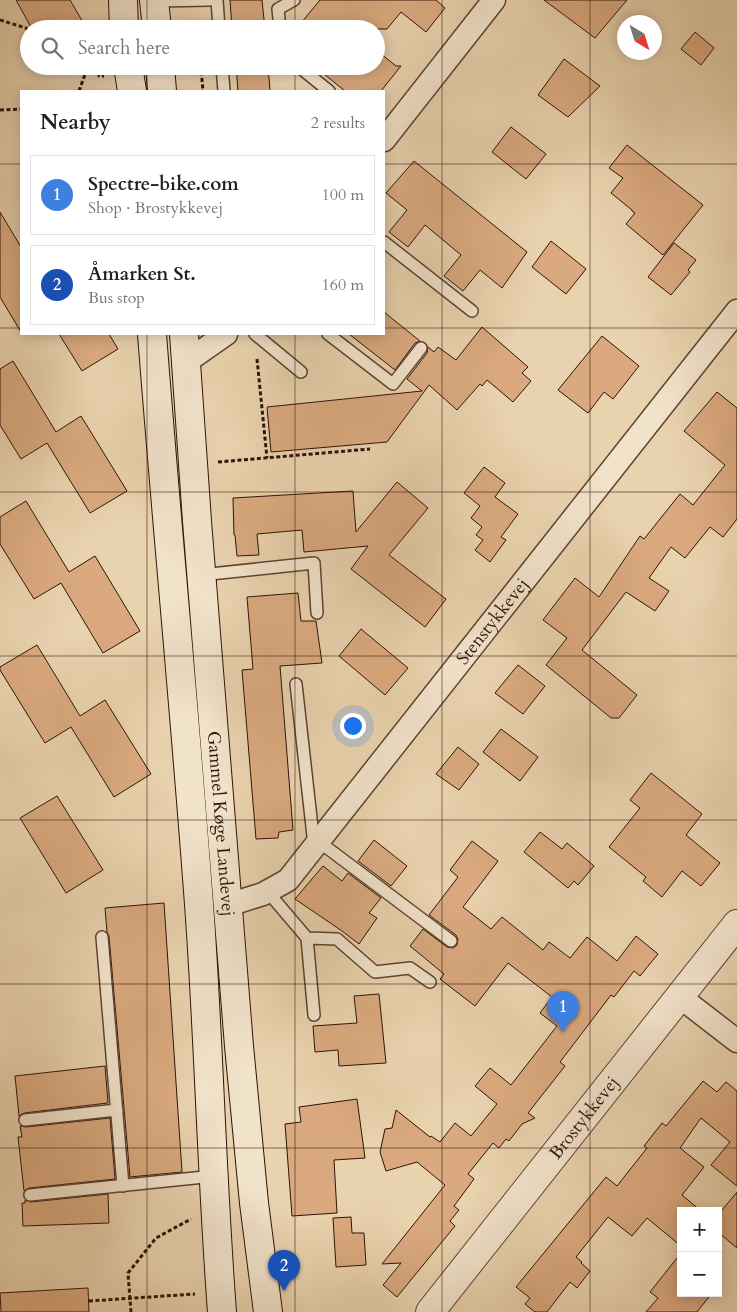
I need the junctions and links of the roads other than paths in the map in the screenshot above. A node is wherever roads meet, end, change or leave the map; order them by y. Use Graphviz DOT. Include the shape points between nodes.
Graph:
graph roads {
  1 [pos="123,0"];
  2 [pos="210,0"];
  3 [pos="217,0"];
  4 [pos="294,0"];
  5 [pos="494,0"];
  6 [pos="154,1"];
  7 [pos="124,20"];
  8 [pos="156,20"];
  9 [pos="218,20"];
  10 [pos="279,20"];
  11 [pos="129,75"];
  12 [pos="161,75"];
  13 [pos="223,75"];
  14 [pos="309,75"];
  15 [pos="132,90"];
  16 [pos="162,90"];
  17 [pos="224,90"];
  18 [pos="327,90"];
  19 [pos="385,137"];
  20 [pos="385,243"];
  21 [pos="472,311"];
  22 [pos="737,311"];
  23 [pos="152,335"];
  24 [pos="184,335"];
  25 [pos="225,335"];
  26 [pos="256,335"];
  27 [pos="329,335"];
  28 [pos="421,348"];
  29 [pos="186,362"];
  30 [pos="301,372"];
  31 [pos="202,575"];
  32 [pos="317,613"];
  33 [pos="296,684"];
  34 [pos="316,844"];
  35 [pos="267,891"];
  36 [pos="228,905"];
  37 [pos="737,924"];
  38 [pos="102,937"];
  39 [pos="307,938"];
  40 [pos="451,941"];
  41 [pos="430,982"];
  42 [pos="680,997"];
  43 [pos="314,1016"];
  44 [pos="737,1042"];
  45 [pos="117,1110"];
  46 [pos="25,1120"];
  47 [pos="214,1176"];
  48 [pos="123,1186"];
  49 [pos="30,1195"];
  50 [pos="221,1302"];
  51 [pos="268,1312"];
  52 [pos="430,1312"];
  1 -- 7 [label="main road"];
  2 -- 6 [label="lane"];
  3 -- 9 [label="lane"];
  4 -- 10 [label="lane" via="278,9"];
  5 -- 19 [label="street"];
  6 -- 8 [label="main road"];
  11 -- 15 [label="main road"];
  12 -- 16 [label="main road"];
  13 -- 17 [label="lane"];
  14 -- 18 [label="lane"];
  20 -- 21 [label="lane"];
  22 -- 34 [label="street, Stenstykkevej"];
  23 -- 47 [label="main road, Gammel Køge Landevej" via="200,919"];
  24 -- 29 [label="main road, Gammel Køge Landevej"];
  25 -- 29 [label="street"];
  26 -- 30 [label="lane"];
  27 -- 28 [label="lane" via="393,384"];
  29 -- 31 [label="main road, Gammel Køge Landevej"];
  31 -- 32 [label="lane" via="314,563"];
  31 -- 36 [label="main road, Gammel Køge Landevej"];
  33 -- 34 [label="lane"];
  34 -- 35 [label="street, Stenstykkevej" via="288,880"];
  34 -- 40 [label="lane"];
  35 -- 36 [label="street, Stenstykkevej"];
  35 -- 39 [label="lane"];
  36 -- 51 [label="main road, Gammel Køge Landevej" via="254,1203"];
  37 -- 42 [label="main road, Brostykkevej"];
  38 -- 45 [label="lane"];
  39 -- 41 [label="lane" via="337,939 376,972 410,968"];
  39 -- 43 [label="lane"];
  42 -- 44 [label="street"];
  42 -- 52 [label="main road, Brostykkevej"];
  45 -- 46 [label="lane"];
  45 -- 48 [label="lane"];
  47 -- 48 [label="lane"];
  47 -- 50 [label="main road, Gammel Køge Landevej"];
  48 -- 49 [label="lane"];
}
